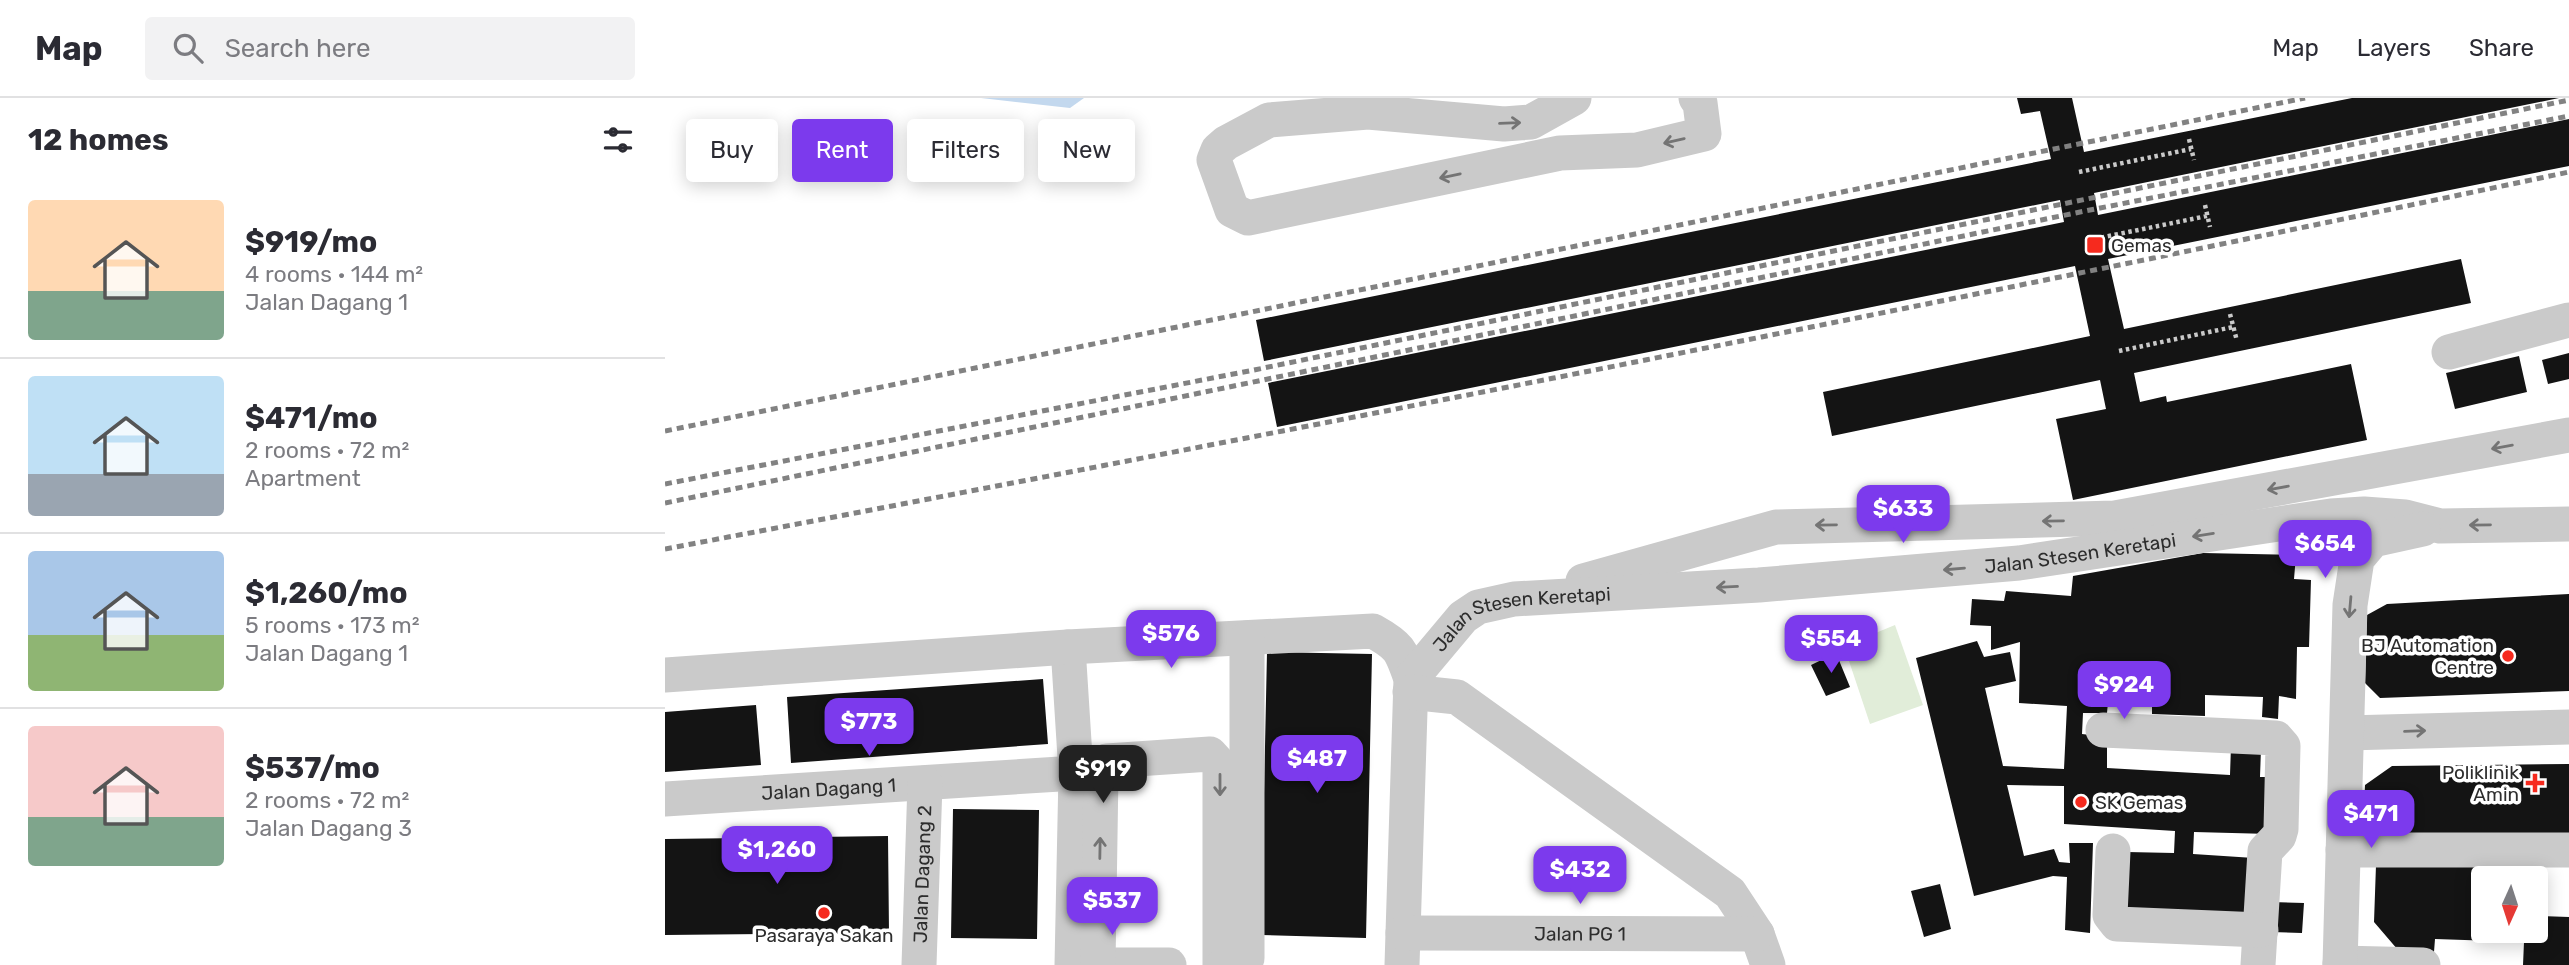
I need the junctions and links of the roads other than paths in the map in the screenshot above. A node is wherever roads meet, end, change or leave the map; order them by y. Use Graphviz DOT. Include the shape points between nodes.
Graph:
graph roads {
  1 [pos="1574,98"];
  2 [pos="1696,98"];
  3 [pos="1369,105"];
  4 [pos="2569,320"];
  5 [pos="2449,352"];
  6 [pos="2569,435"];
  7 [pos="2569,524"];
  8 [pos="2440,526"];
  9 [pos="1514,599"];
  10 [pos="1247,638"];
  11 [pos="1067,647"];
  12 [pos="665,675"];
  13 [pos="1411,686"];
  14 [pos="2569,727"];
  15 [pos="2102,730"];
  16 [pos="2347,733"];
  17 [pos="1076,773"];
  18 [pos="925,783"];
  19 [pos="665,799"];
  20 [pos="2343,849"];
  21 [pos="2569,850"];
  22 [pos="2113,851"];
  23 [pos="2261,930"];
  24 [pos="1762,950"];
  25 [pos="1402,958"];
  26 [pos="2340,964"];
  27 [pos="919,965"];
  28 [pos="1054,965"];
  29 [pos="1072,965"];
  30 [pos="1098,965"];
  31 [pos="1169,965"];
  32 [pos="1222,965"];
  33 [pos="2258,965"];
  34 [pos="2423,965"];
  3 -- 1 [label="street, one-way" via="1504,124 1531,122"];
  2 -- 3 [label="street, one-way" via="1704,134 1677,141 1637,150 1560,153 1248,218 1232,210 1214,160 1226,143 1269,120"];
  4 -- 5 [label="street"];
  6 -- 9 [label="street, one-way" via="2115,518 1776,527"];
  7 -- 8 [label="street, Jalan Stesen Keretapi, one-way"];
  8 -- 9 [label="street, Jalan Stesen Keretapi, one-way" via="2364,513 2019,563"];
  8 -- 16 [label="street, one-way" via="2374,540 2357,559 2350,605"];
  9 -- 13 [label="street, Jalan Stesen Keretapi" via="1478,607 1463,617"];
  10 -- 11 [label="street"];
  10 -- 13 [label="street" via="1373,631 1394,642"];
  10 -- 32 [label="street" via="1247,958 1237,965"];
  11 -- 12 [label="street"];
  11 -- 17 [label="street"];
  13 -- 24 [label="street" via="1457,697 1730,894"];
  13 -- 25 [label="street"];
  16 -- 14 [label="street, one-way"];
  15 -- 23 [label="street" via="2281,741 2281,829 2265,851"];
  16 -- 20 [label="street"];
  17 -- 18 [label="street, Jalan Dagang 1"];
  17 -- 29 [label="street"];
  18 -- 19 [label="street, Jalan Dagang 1"];
  18 -- 27 [label="street, Jalan Dagang 2"];
  20 -- 21 [label="street"];
  20 -- 26 [label="street"];
  22 -- 23 [label="street" via="2111,915 2117,924"];
  23 -- 33 [label="street"];
  24 -- 25 [label="street, Jalan PG 1"];
  26 -- 34 [label="street"];
  28 -- 29 [label="street"];
  29 -- 30 [label="street"];
  30 -- 31 [label="street"];
  30 -- 32 [label="street, one-way" via="1101,772 1107,761 1210,754 1220,765"];
}
